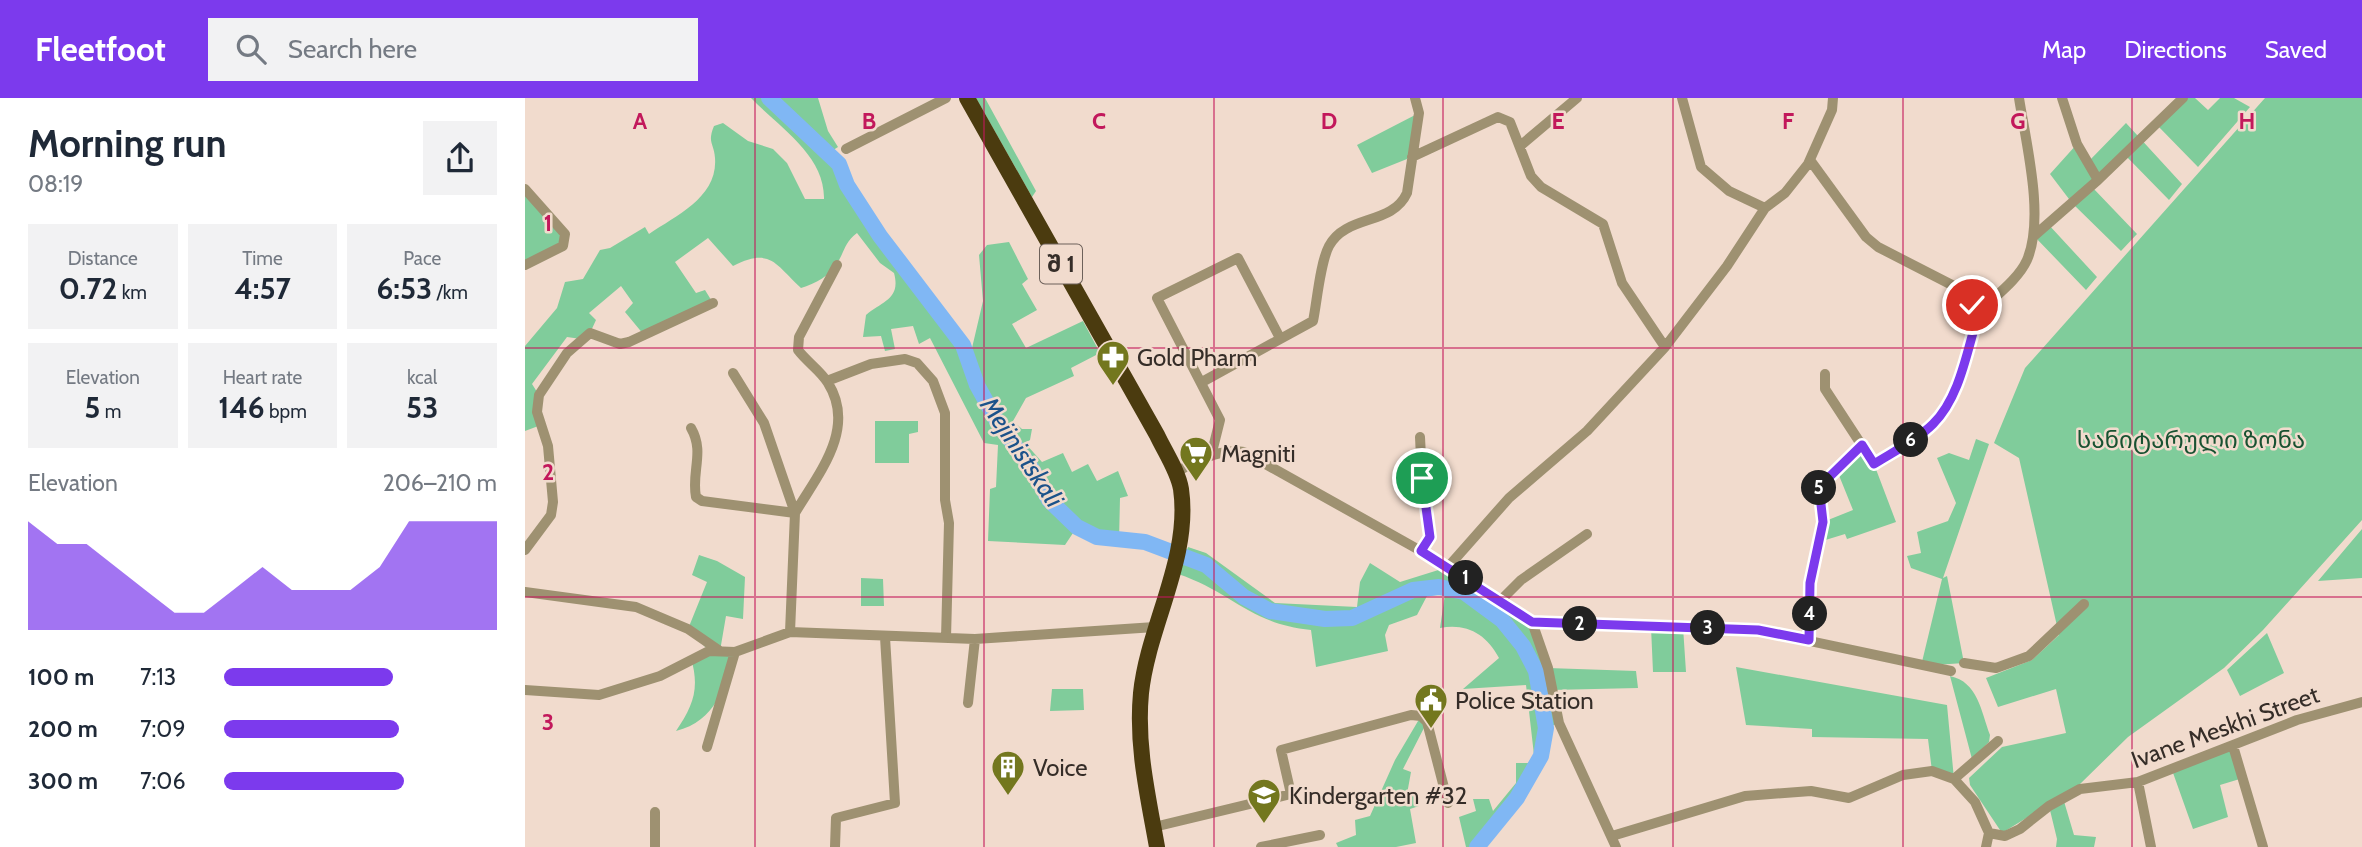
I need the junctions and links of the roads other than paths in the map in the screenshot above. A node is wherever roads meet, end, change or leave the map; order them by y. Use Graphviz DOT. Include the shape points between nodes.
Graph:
graph roads {
  1 [pos="946,98"];
  2 [pos="967,98"];
  3 [pos="1415,98"];
  4 [pos="1577,98"];
  5 [pos="1682,98"];
  6 [pos="1833,98"];
  7 [pos="2019,98"];
  8 [pos="2062,98"];
  9 [pos="2183,98"];
  10 [pos="1520,146"];
  11 [pos="846,149"];
  12 [pos="1412,157"];
  13 [pos="1810,160"];
  14 [pos="2098,180"];
  15 [pos="525,189"];
  16 [pos="1765,208"];
  17 [pos="2034,236"];
  18 [pos="525,265"];
  19 [pos="837,265"];
  20 [pos="713,303"];
  21 [pos="1979,312"];
  22 [pos="1280,338"];
  23 [pos="1665,347"];
  24 [pos="733,373"];
  25 [pos="1825,374"];
  26 [pos="827,381"];
  27 [pos="1202,382"];
  28 [pos="691,428"];
  29 [pos="1420,436"];
  30 [pos="1862,445"];
  31 [pos="1211,456"];
  32 [pos="1175,472"];
  33 [pos="795,513"];
  34 [pos="1587,534"];
  35 [pos="525,550"];
  36 [pos="1421,551"];
  37 [pos="1448,567"];
  38 [pos="525,592"];
  39 [pos="1501,600"];
  40 [pos="2084,604"];
  41 [pos="1532,622"];
  42 [pos="1154,627"];
  43 [pos="790,632"];
  44 [pos="885,637"];
  45 [pos="946,638"];
  46 [pos="975,639"];
  47 [pos="1809,640"];
  48 [pos="720,651"];
  49 [pos="735,652"];
  50 [pos="1963,663"];
  51 [pos="1951,671"];
  52 [pos="525,690"];
  53 [pos="2362,702"];
  54 [pos="968,703"];
  55 [pos="1998,741"];
  56 [pos="2234,746"];
  57 [pos="707,747"];
  58 [pos="1954,779"];
  59 [pos="2138,782"];
  60 [pos="1448,803"];
  61 [pos="655,812"];
  62 [pos="1154,827"];
  63 [pos="1989,833"];
  64 [pos="1320,835"];
  65 [pos="1614,841"];
  66 [pos="655,847"];
  67 [pos="835,847"];
  68 [pos="1157,847"];
  69 [pos="1261,847"];
  70 [pos="1986,847"];
  71 [pos="2151,847"];
  72 [pos="2263,847"];
  1 -- 11 [label="street"];
  2 -- 32 [label="highway, შ 1"];
  3 -- 12 [label="street" via="1419,113"];
  4 -- 10 [label="street"];
  5 -- 16 [label="street" via="1701,167 1730,191"];
  6 -- 13 [label="street"];
  7 -- 17 [label="street" via="2032,184"];
  8 -- 14 [label="street" via="2077,144"];
  9 -- 14 [label="street"];
  10 -- 12 [label="street" via="1510,122 1498,117"];
  10 -- 23 [label="street" via="1531,176 1541,187 1603,224 1622,283"];
  12 -- 22 [label="street" via="1401,205 1390,214 1343,231 1328,247 1313,321"];
  13 -- 16 [label="street" via="1785,193"];
  13 -- 21 [label="street" via="1866,237 1952,285"];
  14 -- 17 [label="street"];
  15 -- 18 [label="street" via="566,240 563,246"];
  16 -- 23 [label="street"];
  17 -- 21 [label="street" via="2026,262"];
  19 -- 26 [label="street" via="799,337 799,350"];
  20 -- 35 [label="street" via="629,342 620,344 590,333 567,353 539,395 537,412 548,446 553,502 547,522"];
  21 -- 30 [label="street" via="1953,397 1938,419 1874,464"];
  22 -- 27 [label="street"];
  22 -- 27 [label="street" via="1238,258 1157,298"];
  23 -- 37 [label="street" via="1611,407 1509,498"];
  24 -- 33 [label="street" via="764,423"];
  25 -- 30 [label="street" via="1825,389"];
  26 -- 33 [label="street" via="840,420 834,445"];
  26 -- 45 [label="street" via="871,364 905,359 916,363 933,381 944,413 945,500 950,523"];
  27 -- 31 [label="street" via="1220,420"];
  28 -- 33 [label="street" via="700,454 696,497"];
  29 -- 36 [label="street" via="1430,537"];
  30 -- 47 [label="street" via="1819,487 1823,522 1810,583"];
  31 -- 32 [label="street"];
  31 -- 36 [label="street" via="1244,452"];
  32 -- 42 [label="highway, შ 1" via="1181,489 1180,533"];
  33 -- 43 [label="street"];
  34 -- 39 [label="street" via="1521,580"];
  36 -- 37 [label="street"];
  37 -- 39 [label="street"];
  38 -- 48 [label="street" via="636,607 688,629"];
  39 -- 41 [label="street"];
  40 -- 50 [label="street" via="2029,656 1996,668"];
  41 -- 47 [label="street" via="1758,630"];
  41 -- 65 [label="street" via="1548,668 1559,723"];
  42 -- 46 [label="street"];
  42 -- 62 [label="highway, შ 1" via="1141,691 1140,745"];
  43 -- 44 [label="street"];
  43 -- 49 [label="street"];
  44 -- 45 [label="street"];
  44 -- 67 [label="street" via="895,803 836,818"];
  45 -- 46 [label="street"];
  46 -- 54 [label="street"];
  47 -- 51 [label="street"];
  48 -- 49 [label="street"];
  48 -- 52 [label="street" via="709,651 660,677 600,695"];
  49 -- 57 [label="street"];
  53 -- 56 [label="street, Ivane Meskhi Street" via="2297,720"];
  55 -- 58 [label="street"];
  56 -- 59 [label="street, Ivane Meskhi Street"];
  56 -- 72 [label="street"];
  58 -- 63 [label="street" via="1975,802"];
  58 -- 65 [label="street" via="1932,771 1903,775 1849,798 1811,791 1745,796"];
  59 -- 63 [label="street, Ivane Meskhi Street" via="2080,789 2020,829 2005,836"];
  59 -- 71 [label="street"];
  60 -- 62 [label="street" via="1428,719 1411,715 1281,750 1291,794"];
  61 -- 66 [label="street"];
  62 -- 68 [label="highway, შ 1"];
  63 -- 70 [label="street"];
  64 -- 69 [label="street"];
}
